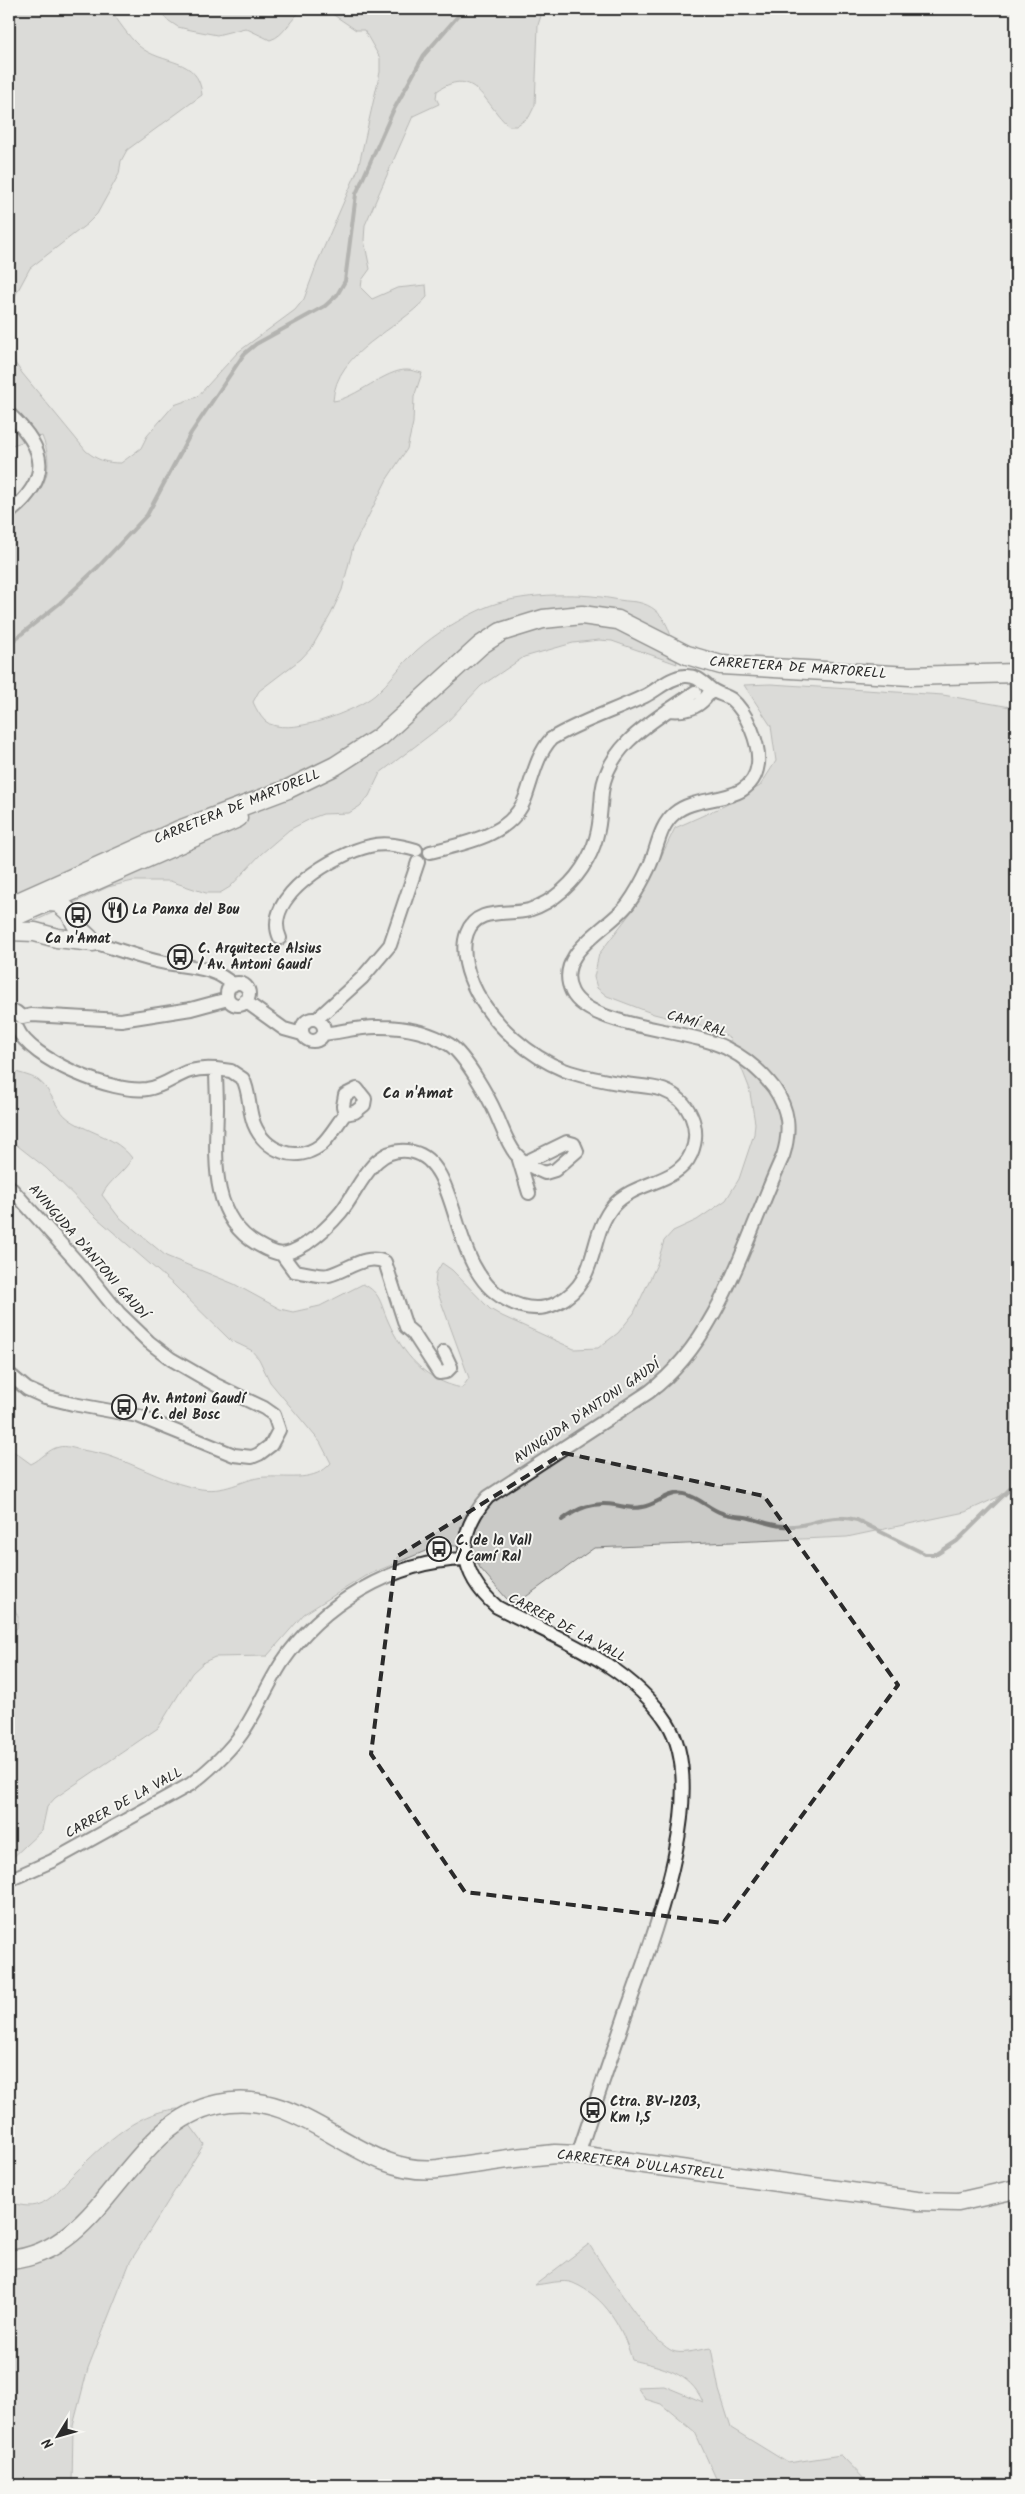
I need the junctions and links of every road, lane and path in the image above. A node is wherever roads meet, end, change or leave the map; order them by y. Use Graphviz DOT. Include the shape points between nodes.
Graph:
graph roads {
  1 [pos="9,414"];
  2 [pos="9,513"];
  3 [pos="1016,673"];
  4 [pos="704,692"];
  5 [pos="288,789"];
  6 [pos="417,856"];
  7 [pos="112,875"];
  8 [pos="73,878"];
  9 [pos="46,902"];
  10 [pos="9,906"];
  11 [pos="71,916"];
  12 [pos="9,919"];
  13 [pos="9,931"];
  14 [pos="52,936"];
  15 [pos="280,938"];
  16 [pos="93,942"];
  17 [pos="233,985"];
  18 [pos="228,999"];
  19 [pos="246,1001"];
  20 [pos="9,1013"];
  21 [pos="318,1019"];
  22 [pos="16,1024"];
  23 [pos="302,1034"];
  24 [pos="323,1034"];
  25 [pos="216,1069"];
  26 [pos="345,1114"];
  27 [pos="9,1186"];
  28 [pos="529,1193"];
  29 [pos="762,1202"];
  30 [pos="283,1256"];
  31 [pos="444,1352"];
  32 [pos="9,1374"];
  33 [pos="465,1559"];
  34 [pos="9,1880"];
  35 [pos="578,2155"];
  36 [pos="1016,2188"];
  37 [pos="9,2260"];
  1 -- 2 [label="street" via="30,437 40,466 35,484"];
  3 -- 5 [label="main road, CARRETERA DE MARTORELL" via="910,676 721,665 687,655 618,620 582,615 543,618 501,632 480,644 380,737 335,766"];
  4 -- 6 [label="street" via="684,683 658,688 551,739 542,750 520,809 502,828 487,836 430,852 429,861 422,864"];
  4 -- 29 [label="street, CAMÍ RAL" via="732,700 745,718 758,755 755,775 740,792 683,807 667,820 650,866 629,903 584,945 570,965 568,974 573,994 589,1010 724,1047 742,1058 770,1084 786,1110 788,1138"];
  4 -- 30 [label="street" via="692,709 668,710 630,740 609,770 602,792 599,832 577,877 542,904 520,912 480,917 469,927 464,945 469,973 484,1005 512,1036 530,1050 574,1074 664,1090 682,1101 696,1126 694,1146 686,1162 679,1170 634,1190 618,1202 602,1226 585,1277 567,1297 544,1308 522,1307 504,1299 479,1276 465,1248 436,1166 415,1152 390,1152 382,1156 325,1229"];
  5 -- 7 [label="main road" via="266,804"];
  5 -- 8 [label="main road, CARRETERA DE MARTORELL" via="212,816"];
  6 -- 15 [label="street" via="388,844 372,845 342,856 318,870 296,888 283,906 276,921"];
  6 -- 21 [label="street" via="390,945 362,978"];
  7 -- 9 [label="main road"];
  7 -- 11 [label="main road" via="76,899"];
  8 -- 9 [label="main road"];
  8 -- 10 [label="main road, CARRETERA DE MARTORELL"];
  9 -- 10 [label="main road"];
  9 -- 11 [label="main road" via="59,904"];
  9 -- 12 [label="main road"];
  9 -- 14 [label="main road" via="39,913 39,922"];
  11 -- 14 [label="main road" via="67,932"];
  11 -- 16 [label="main road"];
  13 -- 14 [label="main road"];
  14 -- 16 [label="main road"];
  16 -- 17 [label="street" via="158,962 208,970"];
  17 -- 18 [label="street" via="228,990"];
  17 -- 19 [label="street" via="245,986"];
  18 -- 19 [label="street" via="236,1005"];
  18 -- 22 [label="street" via="191,1009 120,1020 32,1015"];
  19 -- 23 [label="street" via="284,1029"];
  20 -- 22 [label="street" via="16,1012"];
  21 -- 23 [label="street" via="305,1021"];
  21 -- 24 [label="street" via="324,1025"];
  22 -- 25 [label="street" via="33,1049 84,1076 116,1088 150,1089 189,1070"];
  23 -- 24 [label="street" via="313,1041"];
  24 -- 28 [label="street" via="388,1028 416,1030 450,1046 485,1092 502,1130 522,1162"];
  25 -- 26 [label="street" via="231,1071 243,1078 257,1132 266,1143 281,1152 297,1155 313,1150 329,1136"];
  25 -- 30 [label="street" via="216,1170 222,1199 229,1215 249,1239"];
  27 -- 32 [label="street, AVINGUDA D'ANTONI GAUDÍ" via="119,1313 149,1342 196,1374 264,1408 274,1416 279,1430 276,1438 259,1454 252,1457 234,1455 138,1416 45,1396 28,1389"];
  29 -- 33 [label="street, AVINGUDA D'ANTONI GAUDÍ" via="717,1309 673,1372 649,1392 488,1497 472,1517"];
  30 -- 31 [label="street" via="294,1271 327,1276 376,1258 385,1262 406,1327 439,1373 451,1367"];
  33 -- 34 [label="street, CARRER DE LA VALL" via="421,1564 391,1575 347,1598 313,1627 282,1663 242,1734 207,1772 52,1861"];
  33 -- 35 [label="street, CARRER DE LA VALL" via="474,1584 497,1607 586,1653 633,1683 668,1724 680,1755 683,1774 681,1815 662,1909"];
  35 -- 36 [label="main road, CARRETERA D'ULLASTRELL" via="917,2201 958,2202"];
  35 -- 37 [label="main road, CARRETERA D'ULLASTRELL" via="555,2154 428,2170 407,2168 375,2156 294,2113 268,2103 238,2101 218,2104 195,2111 161,2135 67,2237 36,2255"];
}
